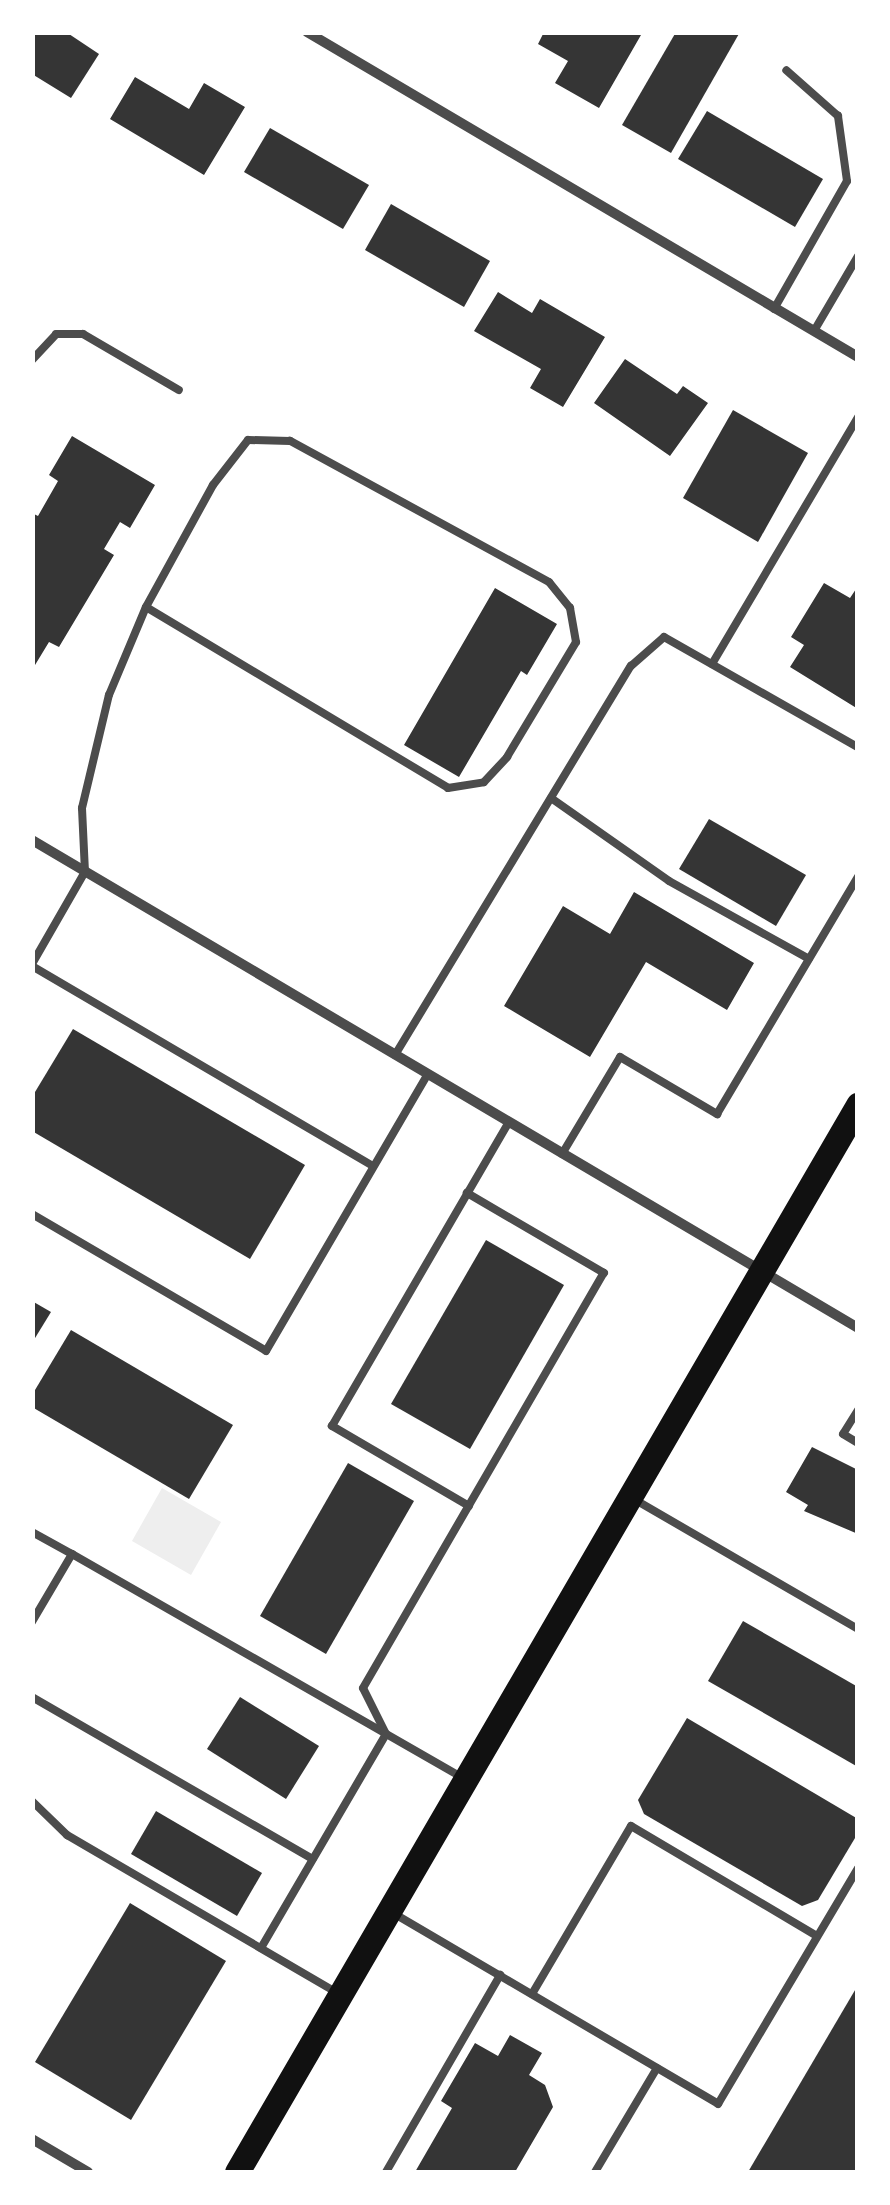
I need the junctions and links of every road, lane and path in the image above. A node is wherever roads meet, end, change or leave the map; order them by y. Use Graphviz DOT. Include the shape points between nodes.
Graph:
graph roads {
  1 [pos="307,32"];
  2 [pos="786,70"];
  3 [pos="858,256"];
  4 [pos="774,309"];
  5 [pos="814,331"];
  6 [pos="858,357"];
  7 [pos="32,360"];
  8 [pos="179,390"];
  9 [pos="858,417"];
  10 [pos="146,607"];
  11 [pos="712,664"];
  12 [pos="858,747"];
  13 [pos="551,798"];
  14 [pos="32,840"];
  15 [pos="85,872"];
  16 [pos="858,878"];
  17 [pos="809,958"];
  18 [pos="32,965"];
  19 [pos="395,1055"];
  20 [pos="428,1074"];
  21 [pos="858,1106"];
  22 [pos="508,1122"];
  23 [pos="562,1154"];
  24 [pos="373,1166"];
  25 [pos="467,1193"];
  26 [pos="32,1214"];
  27 [pos="762,1271"];
  28 [pos="858,1328"];
  29 [pos="858,1410"];
  30 [pos="858,1443"];
  31 [pos="630,1497"];
  32 [pos="469,1506"];
  33 [pos="32,1532"];
  34 [pos="72,1554"];
  35 [pos="32,1622"];
  36 [pos="858,1630"];
  37 [pos="32,1697"];
  38 [pos="386,1734"];
  39 [pos="465,1780"];
  40 [pos="32,1802"];
  41 [pos="313,1859"];
  42 [pos="858,1868"];
  43 [pos="389,1910"];
  44 [pos="817,1936"];
  45 [pos="261,1948"];
  46 [pos="500,1975"];
  47 [pos="532,1994"];
  48 [pos="341,1996"];
  49 [pos="656,2068"];
  50 [pos="32,2140"];
  51 [pos="88,2172"];
  52 [pos="237,2172"];
  53 [pos="386,2172"];
  54 [pos="595,2172"];
  1 -- 4 [label="street"];
  2 -- 4 [label="lane" via="838,116 848,181"];
  3 -- 5 [label="lane"];
  4 -- 5 [label="street"];
  5 -- 6 [label="street"];
  7 -- 8 [label="lane" via="56,334 83,334"];
  9 -- 11 [label="lane"];
  10 -- 10 [label="lane" via="213,486 248,440 290,441 549,582 570,608 576,642 554,686 484,782 448,788"];
  10 -- 15 [label="lane" via="109,695 82,808"];
  11 -- 12 [label="lane"];
  11 -- 13 [label="lane" via="664,636 631,666"];
  13 -- 17 [label="lane" via="668,881"];
  13 -- 19 [label="lane"];
  14 -- 15 [label="street"];
  15 -- 18 [label="lane"];
  15 -- 19 [label="street"];
  16 -- 17 [label="lane"];
  17 -- 23 [label="lane" via="717,1114 620,1056"];
  18 -- 24 [label="lane"];
  19 -- 20 [label="street"];
  20 -- 22 [label="street"];
  20 -- 24 [label="lane"];
  21 -- 27 [label="main road"];
  22 -- 23 [label="street"];
  22 -- 25 [label="lane"];
  23 -- 27 [label="street"];
  24 -- 26 [label="lane" via="266,1351"];
  25 -- 32 [label="lane" via="604,1273"];
  25 -- 32 [label="lane" via="332,1426"];
  27 -- 28 [label="street"];
  27 -- 31 [label="main road"];
  29 -- 30 [label="lane" via="843,1434"];
  31 -- 36 [label="lane"];
  31 -- 39 [label="main road"];
  32 -- 38 [label="lane" via="363,1688"];
  33 -- 34 [label="lane"];
  34 -- 35 [label="lane"];
  34 -- 38 [label="lane"];
  37 -- 41 [label="lane"];
  38 -- 39 [label="lane"];
  38 -- 41 [label="lane"];
  39 -- 43 [label="main road"];
  40 -- 45 [label="lane" via="67,1834"];
  41 -- 45 [label="lane"];
  42 -- 44 [label="lane"];
  43 -- 46 [label="lane"];
  43 -- 48 [label="main road"];
  44 -- 47 [label="lane" via="631,1826"];
  44 -- 49 [label="lane" via="718,2104"];
  45 -- 48 [label="lane"];
  46 -- 47 [label="lane"];
  46 -- 53 [label="lane"];
  47 -- 49 [label="lane"];
  48 -- 52 [label="main road"];
  49 -- 54 [label="lane"];
  50 -- 51 [label="street"];
}
